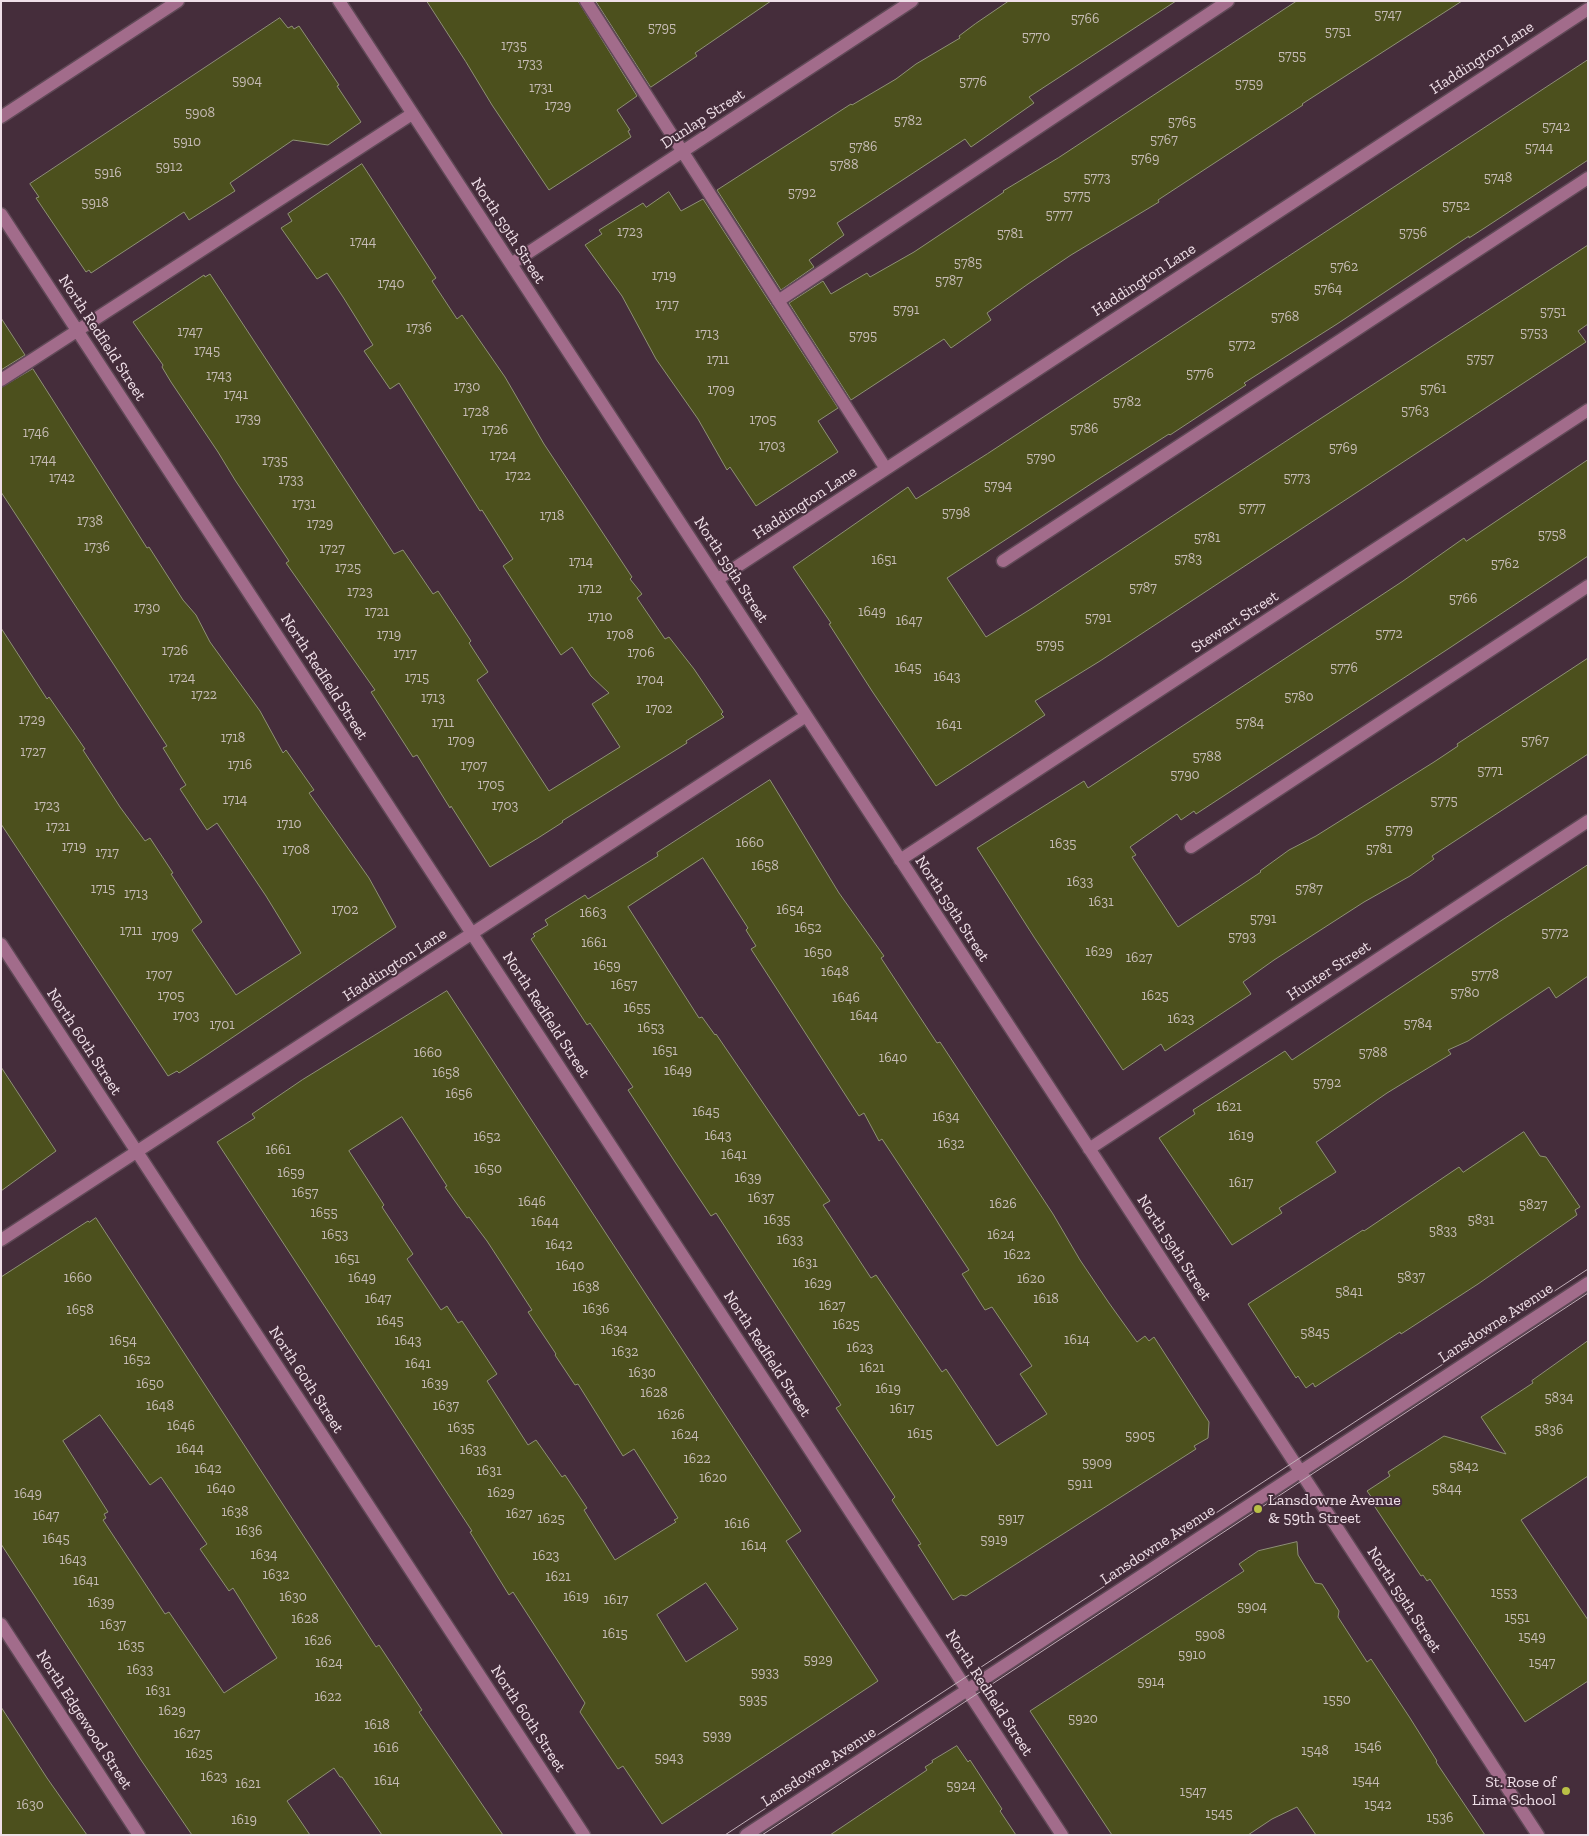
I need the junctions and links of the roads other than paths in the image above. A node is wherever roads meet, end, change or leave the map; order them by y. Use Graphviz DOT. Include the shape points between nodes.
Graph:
graph roads {
  1 [pos="178,1"];
  2 [pos="339,1"];
  3 [pos="586,1"];
  4 [pos="912,1"];
  5 [pos="1228,1"];
  6 [pos="1588,9"];
  7 [pos="412,114"];
  8 [pos="1,117"];
  9 [pos="683,151"];
  10 [pos="1588,178"];
  11 [pos="1,214"];
  12 [pos="510,264"];
  13 [pos="778,301"];
  14 [pos="78,330"];
  15 [pos="1,380"];
  16 [pos="1588,410"];
  17 [pos="886,469"];
  18 [pos="1003,561"];
  19 [pos="718,579"];
  20 [pos="1588,586"];
  21 [pos="806,716"];
  22 [pos="1588,821"];
  23 [pos="1191,847"];
  24 [pos="900,860"];
  25 [pos="472,933"];
  26 [pos="1,944"];
  27 [pos="1089,1148"];
  28 [pos="137,1152"];
  29 [pos="1,1240"];
  30 [pos="1588,1283"];
  31 [pos="1301,1471"];
  32 [pos="1,1624"];
  33 [pos="967,1690"];
  34 [pos="140,1835"];
  35 [pos="584,1835"];
  36 [pos="746,1835"];
  37 [pos="1062,1835"];
  38 [pos="1538,1835"];
  1 -- 8 [label="street"];
  2 -- 7 [label="street, North 59th Street"];
  3 -- 9 [label="street"];
  4 -- 9 [label="street, Dunlap Street"];
  5 -- 13 [label="street"];
  6 -- 17 [label="street, Haddington Lane"];
  7 -- 12 [label="street, North 59th Street"];
  7 -- 14 [label="street"];
  9 -- 12 [label="street, Dunlap Street"];
  9 -- 13 [label="street"];
  10 -- 18 [label="street"];
  11 -- 14 [label="street, North Redfield Street"];
  12 -- 19 [label="street, North 59th Street"];
  13 -- 17 [label="street"];
  14 -- 15 [label="street"];
  14 -- 25 [label="street, North Redfield Street"];
  16 -- 24 [label="street, Stewart Street"];
  17 -- 19 [label="street, Haddington Lane"];
  19 -- 21 [label="street, North 59th Street"];
  20 -- 23 [label="street"];
  21 -- 24 [label="street, North 59th Street"];
  21 -- 25 [label="street, Haddington Lane"];
  22 -- 27 [label="street, Hunter Street"];
  24 -- 27 [label="street, North 59th Street"];
  25 -- 28 [label="street, Haddington Lane"];
  25 -- 33 [label="street, North Redfield Street"];
  26 -- 28 [label="street, North 60th Street"];
  27 -- 31 [label="street, North 59th Street"];
  28 -- 29 [label="street, Haddington Lane"];
  28 -- 35 [label="street, North 60th Street"];
  30 -- 31 [label="street, Lansdowne Avenue"];
  31 -- 33 [label="street, Lansdowne Avenue"];
  31 -- 38 [label="street, North 59th Street"];
  32 -- 34 [label="street, North Edgewood Street"];
  33 -- 36 [label="street, Lansdowne Avenue"];
  33 -- 37 [label="street, North Redfield Street"];
}
